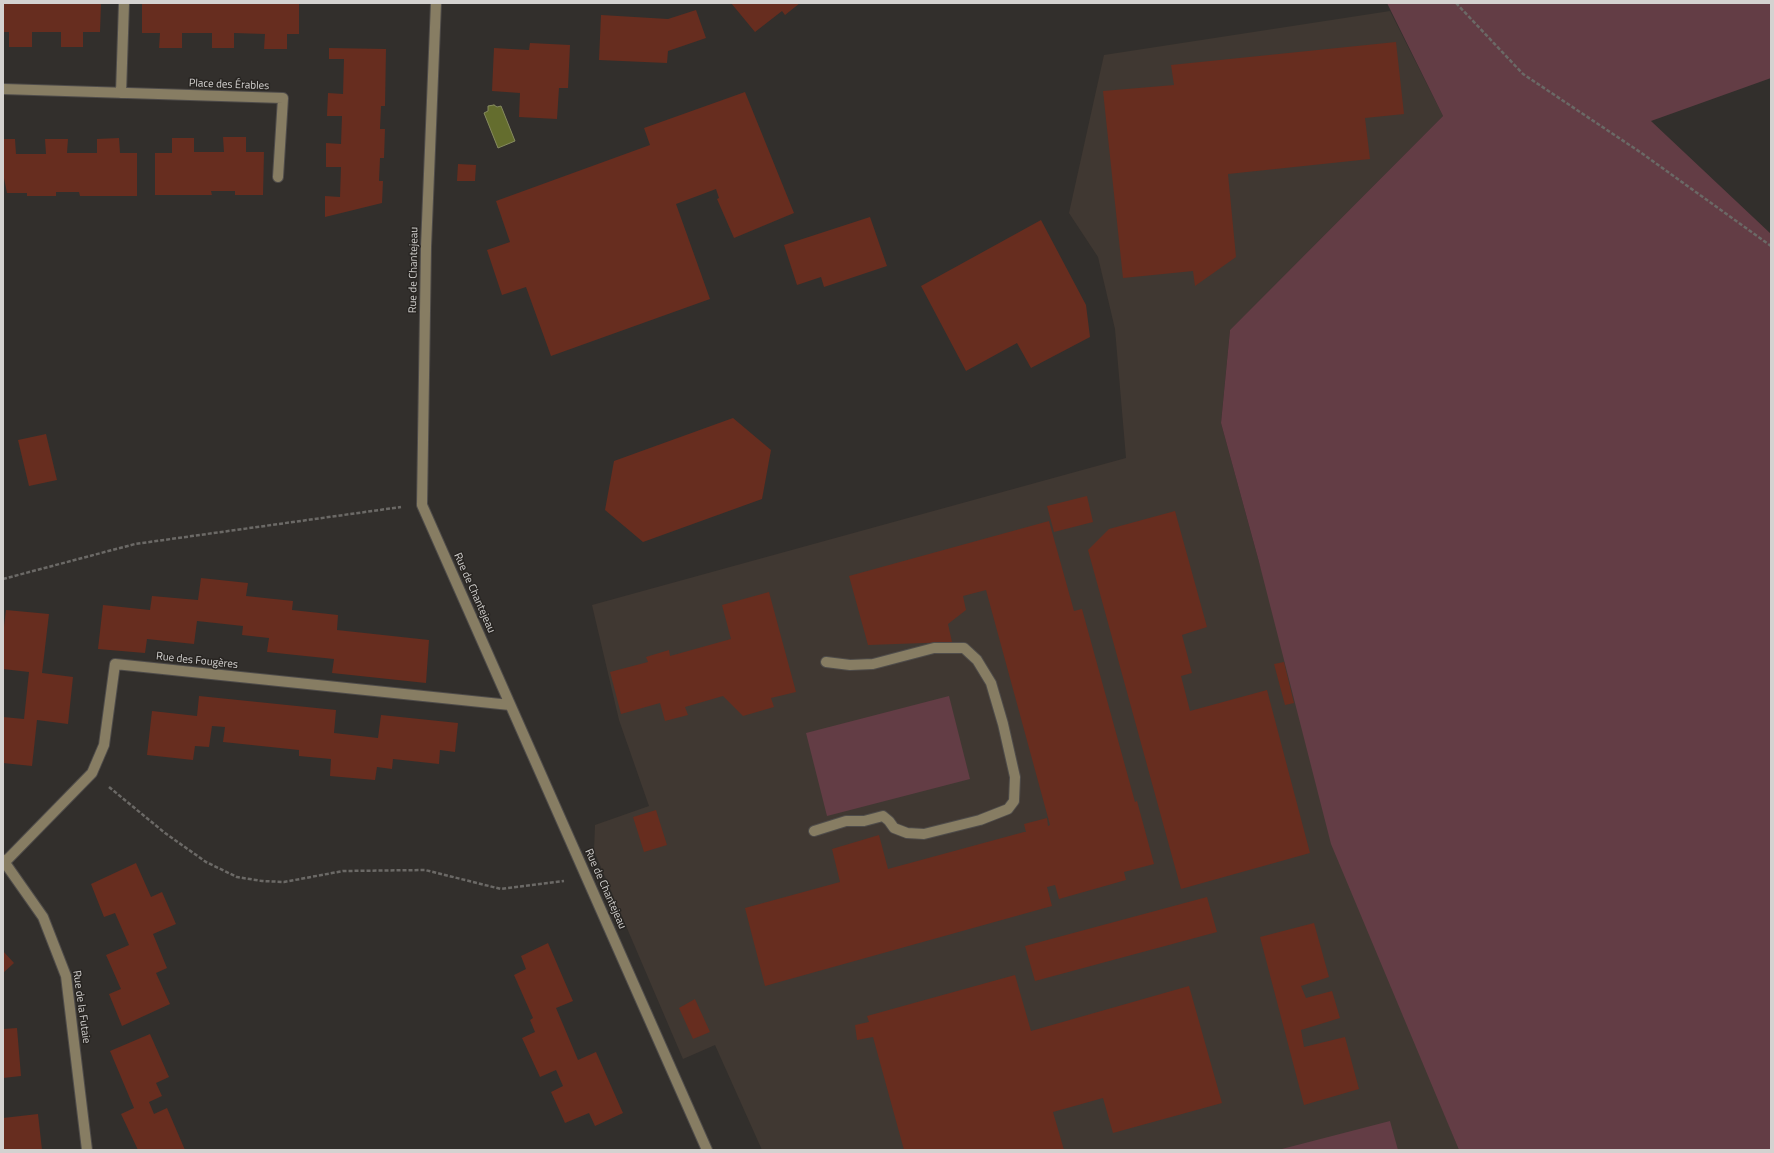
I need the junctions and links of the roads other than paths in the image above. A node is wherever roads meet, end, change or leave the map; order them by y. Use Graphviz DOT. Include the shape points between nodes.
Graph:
graph roads {
  1 [pos="124,3"];
  2 [pos="436,3"];
  3 [pos="3,89"];
  4 [pos="121,93"];
  5 [pos="278,177"];
  6 [pos="826,662"];
  7 [pos="510,705"];
  8 [pos="814,831"];
  9 [pos="4,861"];
  10 [pos="87,1150"];
  11 [pos="707,1150"];
  1 -- 4 [label="street"];
  2 -- 7 [label="street, Rue de Chantejeau" via="426,247 422,505"];
  3 -- 4 [label="street, Place des Érables"];
  4 -- 5 [label="street, Place des Érables" via="283,98"];
  6 -- 8 [label="street" via="873,664 934,648 964,648 977,660 991,683 1015,777 1014,801 1008,809 980,820 924,834 907,833 894,828 883,816 864,821 846,821"];
  7 -- 9 [label="street, Rue des Fougères" via="115,664 104,744 92,773"];
  7 -- 11 [label="street, Rue de Chantejeau"];
  9 -- 10 [label="street, Rue de la Futaie" via="44,917 66,976"];
}
